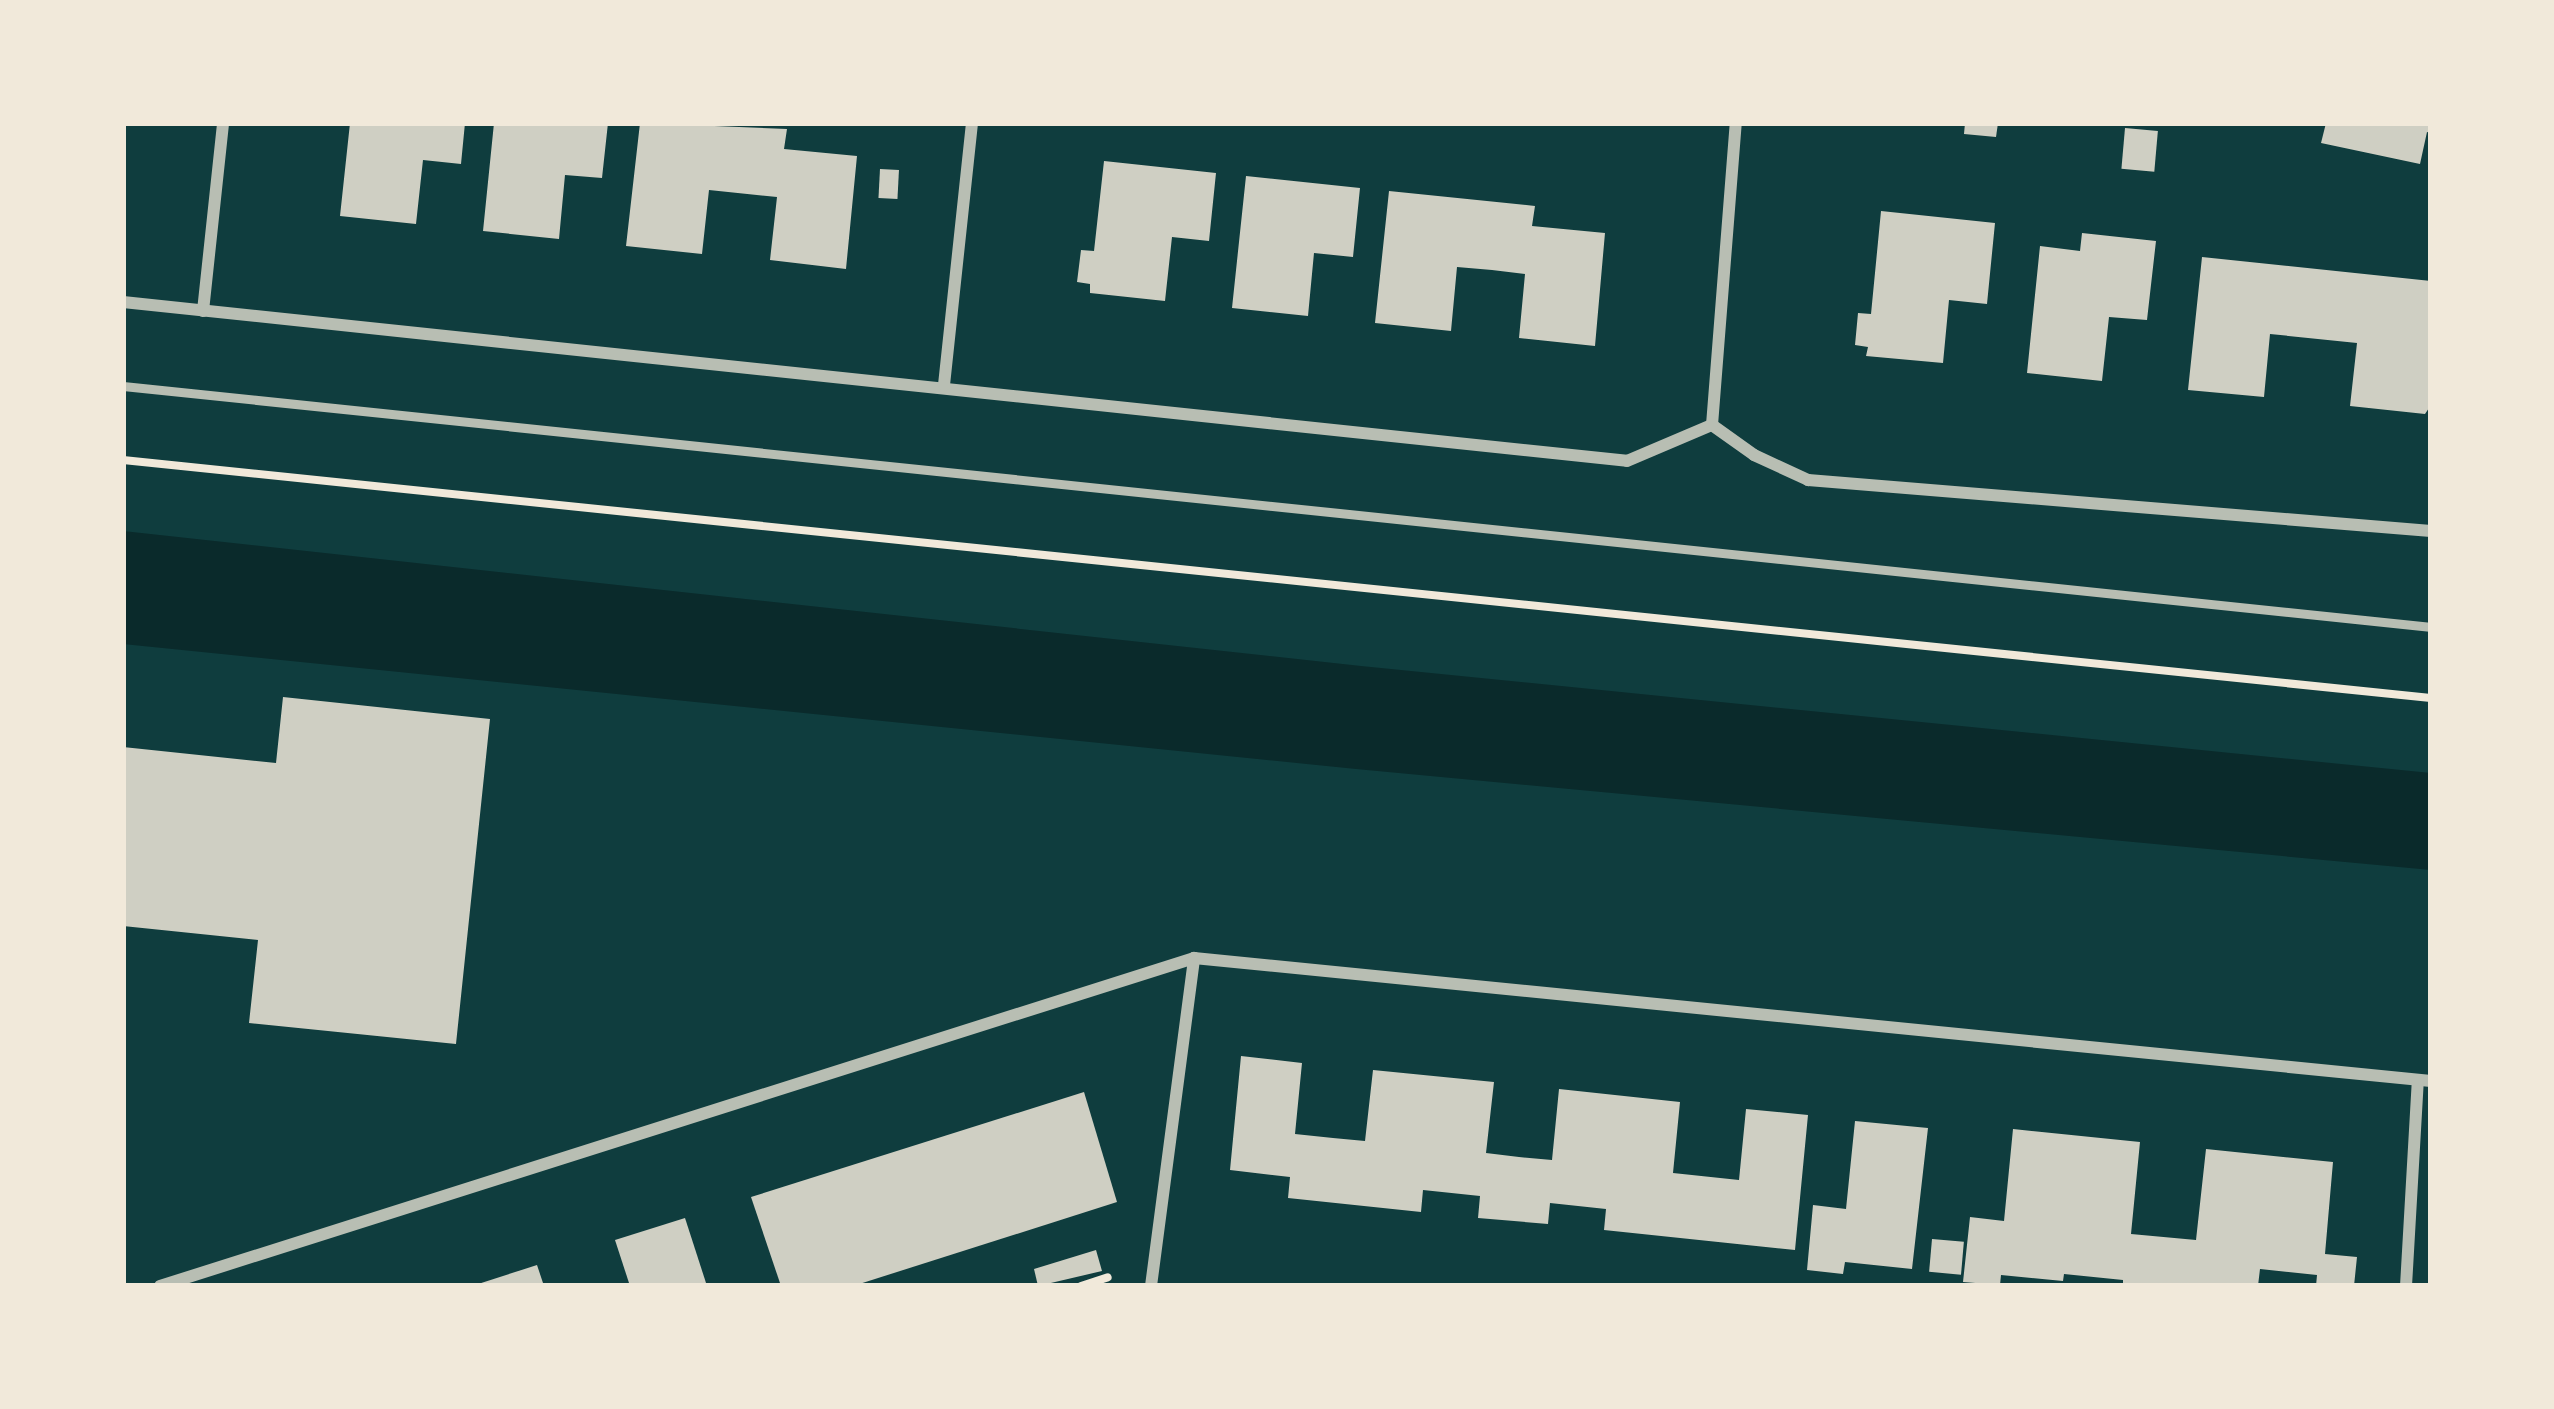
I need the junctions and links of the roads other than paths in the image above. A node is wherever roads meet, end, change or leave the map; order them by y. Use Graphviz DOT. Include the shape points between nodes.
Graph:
graph roads {
  1 [pos="223,123"];
  2 [pos="972,123"];
  3 [pos="1736,123"];
  4 [pos="123,302"];
  5 [pos="203,311"];
  6 [pos="123,386"];
  7 [pos="944,386"];
  8 [pos="1712,425"];
  9 [pos="2431,531"];
  10 [pos="2431,627"];
  11 [pos="1195,958"];
  12 [pos="2424,1080"];
  13 [pos="160,1286"];
  14 [pos="1151,1286"];
  15 [pos="2406,1286"];
  1 -- 5 [label="street"];
  2 -- 7 [label="street"];
  3 -- 8 [label="street"];
  4 -- 5 [label="street"];
  5 -- 7 [label="street"];
  6 -- 10 [label="lane"];
  7 -- 8 [label="street" via="1627,461"];
  8 -- 9 [label="street" via="1808,480"];
  11 -- 12 [label="street"];
  11 -- 13 [label="street"];
  11 -- 14 [label="street"];
  12 -- 15 [label="street"];
}
